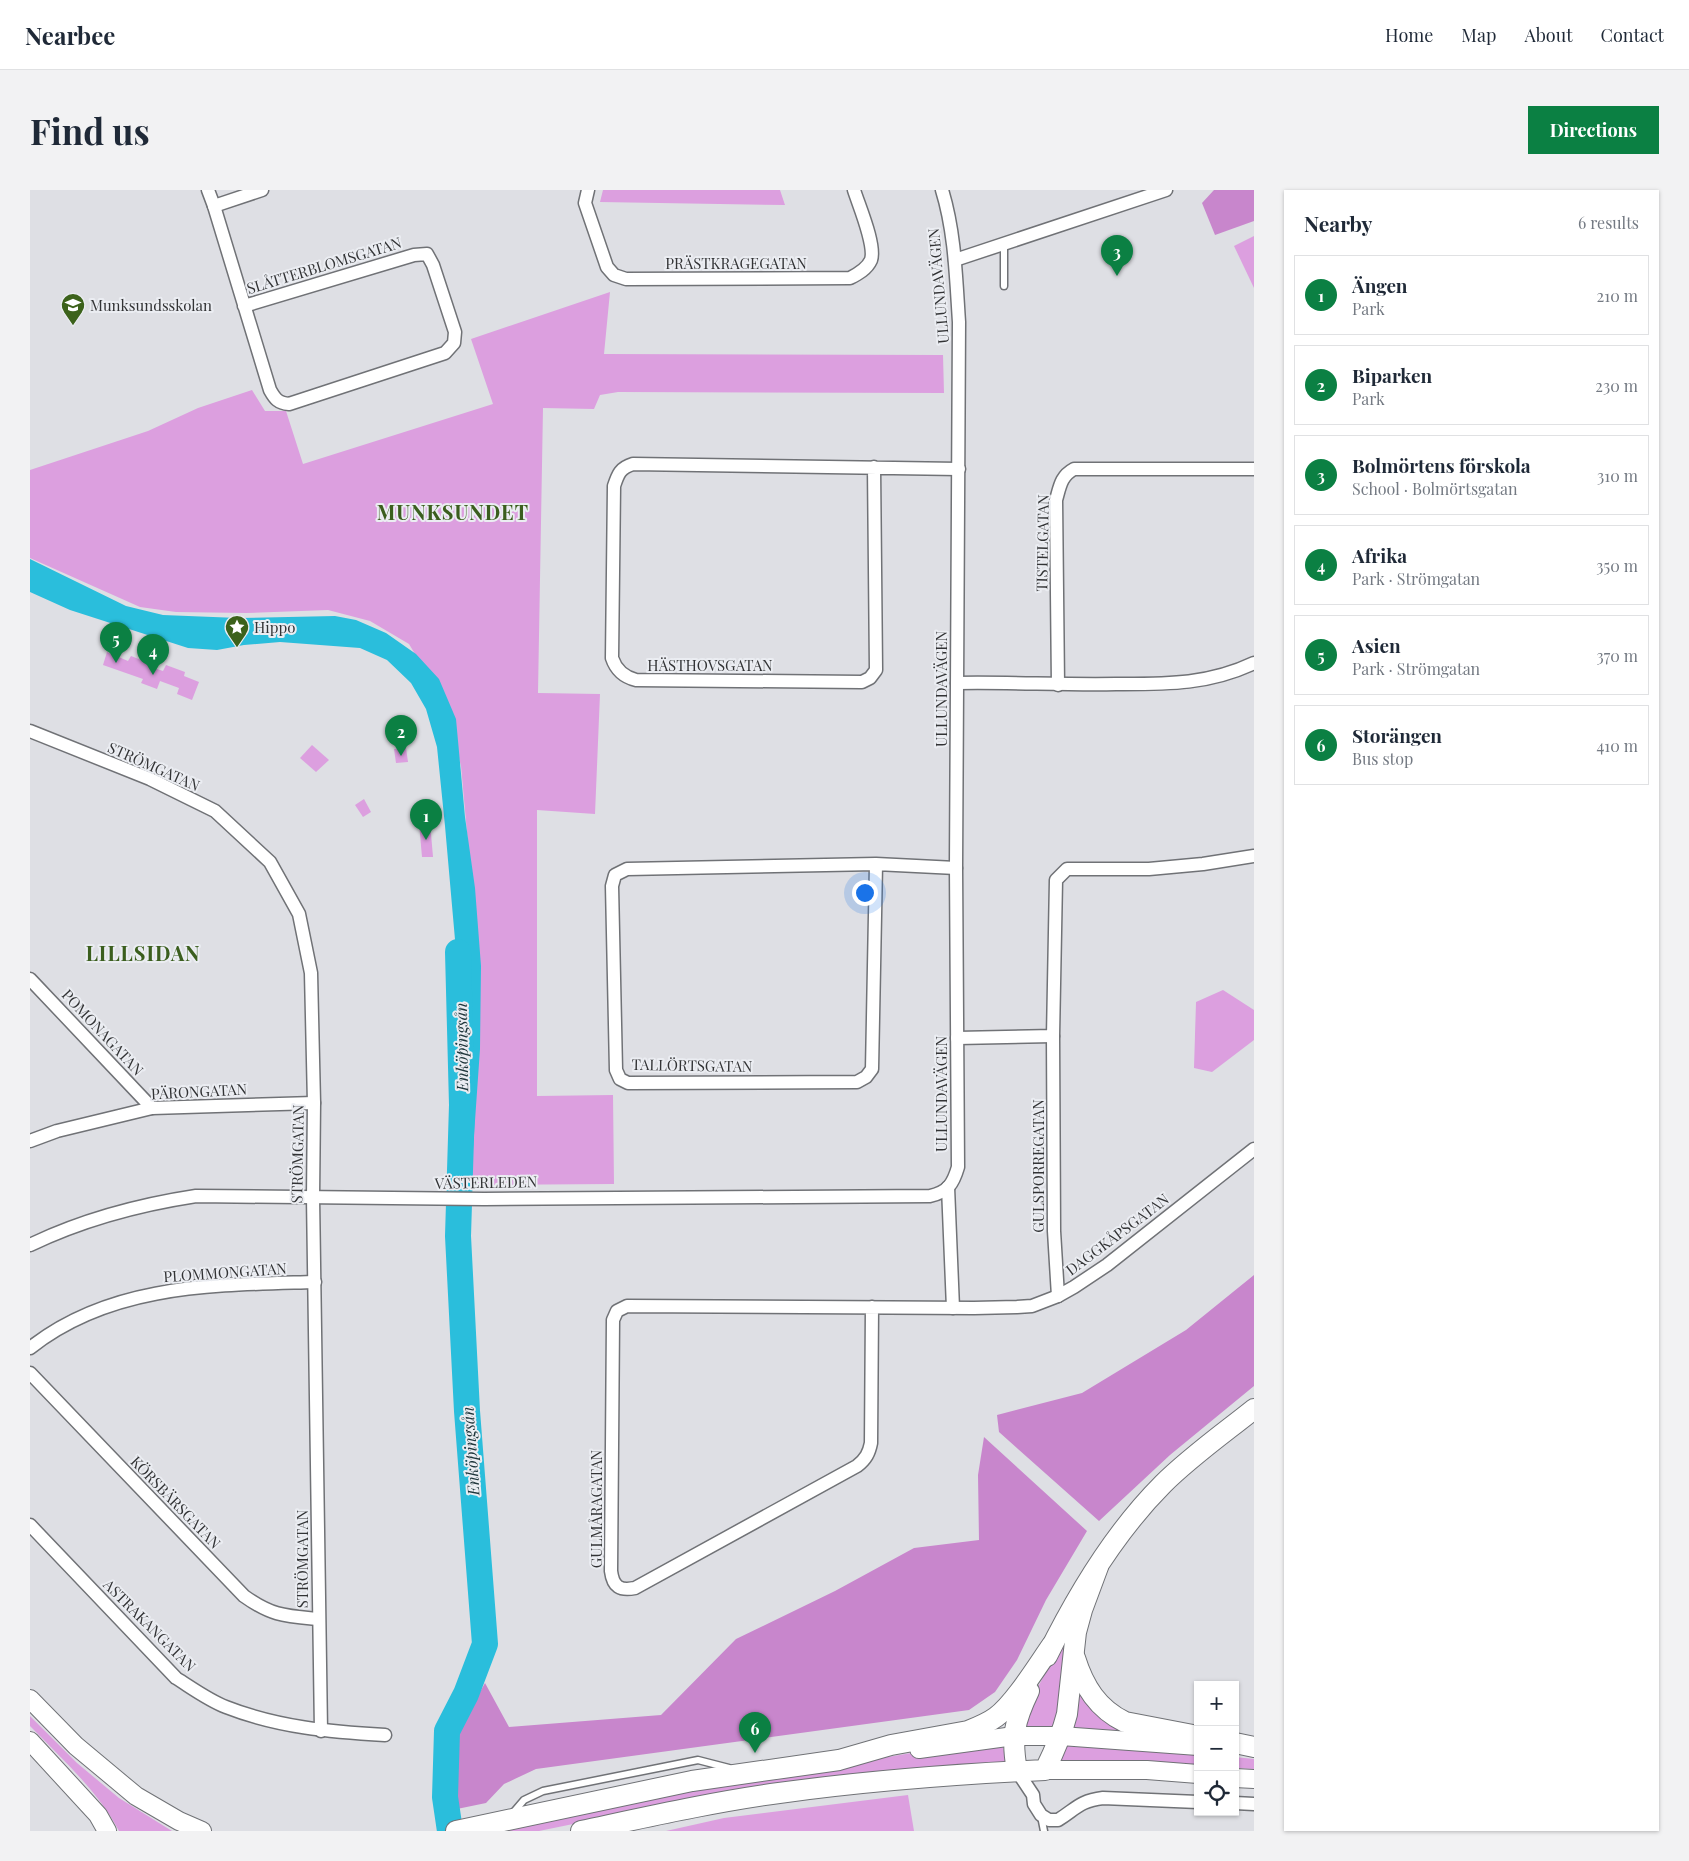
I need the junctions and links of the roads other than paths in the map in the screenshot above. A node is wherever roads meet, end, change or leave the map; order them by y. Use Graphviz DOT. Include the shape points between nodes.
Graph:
graph roads {
  1 [pos="208,190"];
  2 [pos="262,190"];
  3 [pos="588,190"];
  4 [pos="854,190"];
  5 [pos="942,190"];
  6 [pos="1166,190"];
  7 [pos="214,206"];
  8 [pos="1004,244"];
  9 [pos="955,260"];
  10 [pos="1004,286"];
  11 [pos="244,306"];
  12 [pos="874,468"];
  13 [pos="1254,468"];
  14 [pos="959,470"];
  15 [pos="1254,663"];
  16 [pos="957,683"];
  17 [pos="1058,685"];
  18 [pos="30,731"];
  19 [pos="1254,856"];
  20 [pos="876,864"];
  21 [pos="956,868"];
  22 [pos="30,978"];
  23 [pos="1053,1036"];
  24 [pos="957,1038"];
  25 [pos="314,1103"];
  26 [pos="152,1108"];
  27 [pos="30,1141"];
  28 [pos="1254,1148"];
  29 [pos="948,1187"];
  30 [pos="313,1197"];
  31 [pos="30,1245"];
  32 [pos="315,1282"];
  33 [pos="1058,1296"];
  34 [pos="872,1307"];
  35 [pos="953,1308"];
  36 [pos="30,1348"];
  37 [pos="30,1373"];
  38 [pos="1254,1409"];
  39 [pos="30,1525"];
  40 [pos="1098,1567"];
  41 [pos="318,1619"];
  42 [pos="1052,1645"];
  43 [pos="1074,1654"];
  44 [pos="30,1699"];
  45 [pos="321,1731"];
  46 [pos="385,1735"];
  47 [pos="1194,1735"];
  48 [pos="1014,1736"];
  49 [pos="1061,1736"];
  50 [pos="30,1741"];
  51 [pos="1239,1744"];
  52 [pos="1194,1746"];
  53 [pos="1239,1748"];
  54 [pos="1254,1748"];
  55 [pos="852,1758"];
  56 [pos="1044,1770"];
  57 [pos="1017,1771"];
  58 [pos="1194,1774"];
  59 [pos="1239,1778"];
  60 [pos="1254,1779"];
  61 [pos="1033,1795"];
  62 [pos="1194,1802"];
  63 [pos="1239,1803"];
  64 [pos="1254,1804"];
  65 [pos="1041,1815"];
  66 [pos="108,1831"];
  67 [pos="202,1831"];
  68 [pos="456,1831"];
  69 [pos="581,1831"];
  70 [pos="1044,1831"];
  1 -- 7 [label="street"];
  2 -- 7 [label="street"];
  3 -- 4 [label="street, PRÄSTKRAGEGATAN" via="585,203 607,267 614,275 626,279 850,278 861,272 870,260 872,248"];
  5 -- 9 [label="street, ULLUNDAVÄGEN"];
  6 -- 8 [label="street"];
  7 -- 11 [label="street"];
  8 -- 9 [label="street"];
  8 -- 10 [label="lane"];
  9 -- 14 [label="street, ULLUNDAVÄGEN" via="959,322"];
  11 -- 11 [label="street, SLÅTTERBLOMSGATAN" via="270,390 281,404 445,353 454,343 455,332 433,265 426,254"];
  12 -- 12 [label="street, HÄSTHOVSGATAN" via="632,464 623,467 614,486 612,658 615,666 628,678 636,680 862,682 870,678 876,670"];
  12 -- 14 [label="street, HÄSTHOVSGATAN"];
  13 -- 17 [label="street, TISTELGATAN" via="1074,469 1065,474 1056,500"];
  14 -- 16 [label="street, ULLUNDAVÄGEN"];
  15 -- 17 [label="street" via="1209,679 1176,684"];
  16 -- 17 [label="street"];
  16 -- 21 [label="street, ULLUNDAVÄGEN"];
  18 -- 25 [label="street, STRÖMGATAN" via="150,779 215,811 270,862 299,914 311,974"];
  19 -- 23 [label="street, GULSPORREGATAN" via="1149,870 1067,869 1061,874 1056,880"];
  20 -- 20 [label="street, TALLÖRTSGATAN" via="627,869 614,875 616,1070 620,1079 628,1083 857,1082 866,1076 872,1069"];
  20 -- 21 [label="street, TALLÖRTSGATAN"];
  21 -- 24 [label="street, ULLUNDAVÄGEN"];
  22 -- 26 [label="street, POMONAGATAN"];
  23 -- 24 [label="street"];
  23 -- 33 [label="street, GULSPORREGATAN" via="1054,1231"];
  24 -- 29 [label="street, ULLUNDAVÄGEN" via="958,1167"];
  25 -- 26 [label="street, PÄRONGATAN"];
  25 -- 30 [label="street, STRÖMGATAN"];
  26 -- 27 [label="street, PÄRONGATAN" via="57,1131"];
  28 -- 33 [label="street, DAGGKÅPSGATAN" via="1107,1265"];
  29 -- 30 [label="street, VÄSTERLEDEN" via="940,1194 930,1196 484,1200"];
  29 -- 35 [label="street"];
  30 -- 31 [label="street, VÄSTERLEDEN" via="196,1196 157,1202 89,1220"];
  30 -- 32 [label="street, STRÖMGATAN"];
  32 -- 36 [label="street, PLOMMONGATAN" via="164,1291 90,1314"];
  32 -- 41 [label="street, STRÖMGATAN"];
  33 -- 35 [label="street, DAGGKÅPSGATAN" via="1032,1306"];
  34 -- 34 [label="street, GULMÅRAGATAN" via="627,1306 617,1311 612,1320 611,1571 618,1586 625,1590 635,1588 865,1460 871,1442"];
  34 -- 35 [label="street, GULMÅRAGATAN"];
  37 -- 41 [label="street, KÖRSBÄRSGATAN" via="244,1596 259,1607 279,1615"];
  38 -- 40 [label="main road" via="1164,1483 1120,1534"];
  39 -- 45 [label="street, ASTRAKANGATAN" via="176,1678 226,1707 281,1724"];
  40 -- 42 [label="main road"];
  40 -- 43 [label="main road" via="1082,1610"];
  41 -- 45 [label="street, STRÖMGATAN"];
  42 -- 48 [label="main road" via="1016,1720"];
  42 -- 55 [label="main road" via="1007,1707 987,1723 968,1731 891,1745"];
  43 -- 47 [label="main road" via="1087,1688 1114,1717"];
  43 -- 49 [label="main road"];
  44 -- 67 [label="main road" via="76,1746 136,1796"];
  45 -- 46 [label="street, ASTRAKANGATAN"];
  48 -- 49 [label="main road"];
  48 -- 55 [label="main road"];
  48 -- 57 [label="main road"];
  49 -- 52 [label="main road"];
  49 -- 56 [label="main road"];
  50 -- 66 [label="main road" via="98,1815"];
  51 -- 54 [label="main road"];
  53 -- 54 [label="main road"];
  55 -- 68 [label="main road" via="692,1781"];
  56 -- 57 [label="main road"];
  56 -- 58 [label="main road" via="1147,1770"];
  56 -- 61 [label="street"];
  57 -- 61 [label="street"];
  57 -- 69 [label="main road" via="906,1778 778,1793"];
  59 -- 60 [label="main road"];
  61 -- 65 [label="street"];
  62 -- 65 [label="street" via="1090,1799 1058,1820 1049,1820"];
  63 -- 64 [label="street"];
  65 -- 70 [label="lane"];
}
